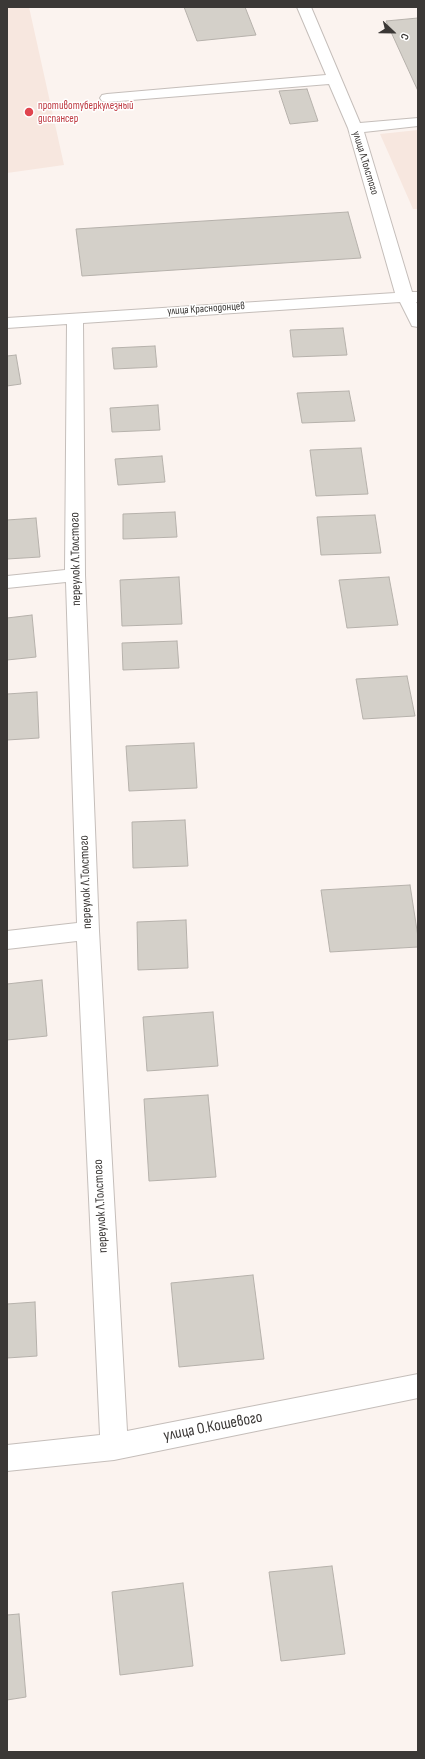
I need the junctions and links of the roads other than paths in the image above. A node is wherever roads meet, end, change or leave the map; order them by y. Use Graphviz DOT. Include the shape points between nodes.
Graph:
graph roads {
  1 [pos="304,7"];
  2 [pos="334,79"];
  3 [pos="107,98"];
  4 [pos="418,122"];
  5 [pos="355,128"];
  6 [pos="411,297"];
  7 [pos="75,318"];
  8 [pos="418,322"];
  9 [pos="7,323"];
  10 [pos="75,575"];
  11 [pos="7,582"];
  12 [pos="88,931"];
  13 [pos="7,940"];
  14 [pos="418,1386"];
  15 [pos="114,1447"];
  16 [pos="7,1458"];
  1 -- 2 [label="street, улица Л.Толстого"];
  2 -- 3 [label="street"];
  2 -- 5 [label="street, улица Л.Толстого"];
  4 -- 5 [label="street"];
  5 -- 6 [label="street, улица Л.Толстого"];
  6 -- 7 [label="street, улица Краснодонцев"];
  6 -- 8 [label="street, улица Л.Толстого"];
  7 -- 9 [label="street, улица Краснодонцев"];
  7 -- 10 [label="street, переулок Л.Толстого"];
  10 -- 11 [label="street"];
  10 -- 12 [label="street, переулок Л.Толстого"];
  12 -- 13 [label="street"];
  12 -- 15 [label="street, переулок Л.Толстого"];
  14 -- 15 [label="street, улица О.Кошевого"];
  15 -- 16 [label="street, улица О.Кошевого"];
}
